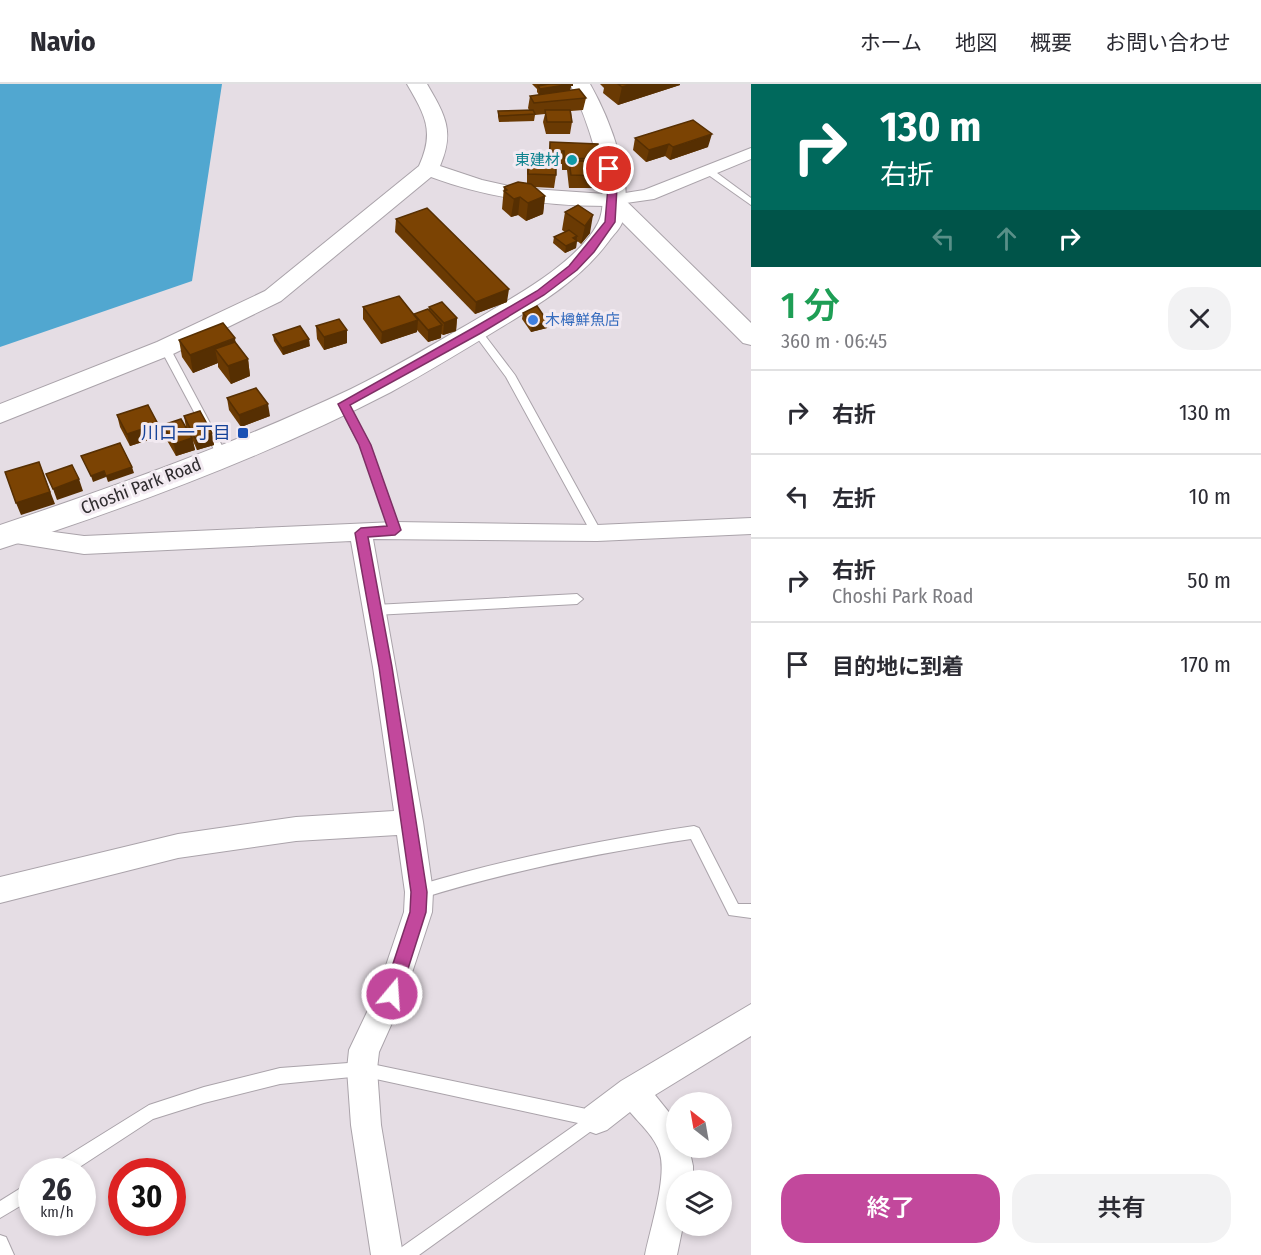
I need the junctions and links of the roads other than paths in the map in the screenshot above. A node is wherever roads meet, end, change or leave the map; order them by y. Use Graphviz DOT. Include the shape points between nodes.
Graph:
graph roads {
  1 [pos="417,84"];
  2 [pos="580,84"];
  3 [pos="751,153"];
  4 [pos="428,169"];
  5 [pos="710,172"];
  6 [pos="612,200"];
  7 [pos="751,202"];
  8 [pos="747,329"];
  9 [pos="477,331"];
  10 [pos="165,348"];
  11 [pos="343,404"];
  12 [pos="0,414"];
  13 [pos="222,455"];
  14 [pos="751,526"];
  15 [pos="395,530"];
  16 [pos="597,532"];
  17 [pos="361,533"];
  18 [pos="4,536"];
  19 [pos="577,599"];
  20 [pos="375,610"];
  21 [pos="410,822"];
  22 [pos="0,890"];
  23 [pos="419,892"];
  24 [pos="751,911"];
  25 [pos="751,1020"];
  26 [pos="362,1069"];
  27 [pos="632,1092"];
  28 [pos="596,1119"];
  29 [pos="79,1158"];
  30 [pos="677,1170"];
  31 [pos="18,1198"];
  32 [pos="0,1210"];
  33 [pos="666,1235"];
  34 [pos="0,1243"];
  35 [pos="6,1255"];
  36 [pos="387,1255"];
  37 [pos="405,1255"];
  38 [pos="662,1255"];
  1 -- 4 [label="street" via="440,128"];
  2 -- 6 [label="main road, Choshi Park Road" via="606,150"];
  3 -- 5 [label="street"];
  4 -- 6 [label="street" via="508,194"];
  4 -- 10 [label="street" via="273,296"];
  5 -- 6 [label="street" via="648,195"];
  5 -- 7 [label="lane"];
  6 -- 8 [label="street"];
  6 -- 9 [label="main road, Choshi Park Road" via="610,222 573,268"];
  9 -- 11 [label="main road, Choshi Park Road"];
  9 -- 16 [label="lane" via="510,375"];
  10 -- 12 [label="street"];
  10 -- 13 [label="lane"];
  11 -- 13 [label="main road, Choshi Park Road"];
  11 -- 15 [label="lane" via="365,445"];
  13 -- 18 [label="main road, Choshi Park Road" via="91,507"];
  14 -- 16 [label="street"];
  15 -- 16 [label="street"];
  15 -- 17 [label="street"];
  17 -- 18 [label="street" via="84,545"];
  17 -- 20 [label="street"];
  19 -- 20 [label="lane"];
  20 -- 21 [label="street"];
  21 -- 22 [label="street" via="296,829 178,846"];
  21 -- 23 [label="street"];
  23 -- 24 [label="lane" via="600,846 694,832 734,910"];
  23 -- 26 [label="street" via="418,912 392,994 364,1050"];
  25 -- 27 [label="street"];
  26 -- 28 [label="lane"];
  26 -- 29 [label="lane" via="280,1076 204,1095 149,1113"];
  26 -- 36 [label="street" via="366,1125"];
  27 -- 28 [label="street"];
  27 -- 30 [label="street" via="663,1128 677,1152"];
  28 -- 37 [label="lane"];
  31 -- 32 [label="lane"];
  33 -- 38 [label="street"];
  34 -- 35 [label="lane"];
}
